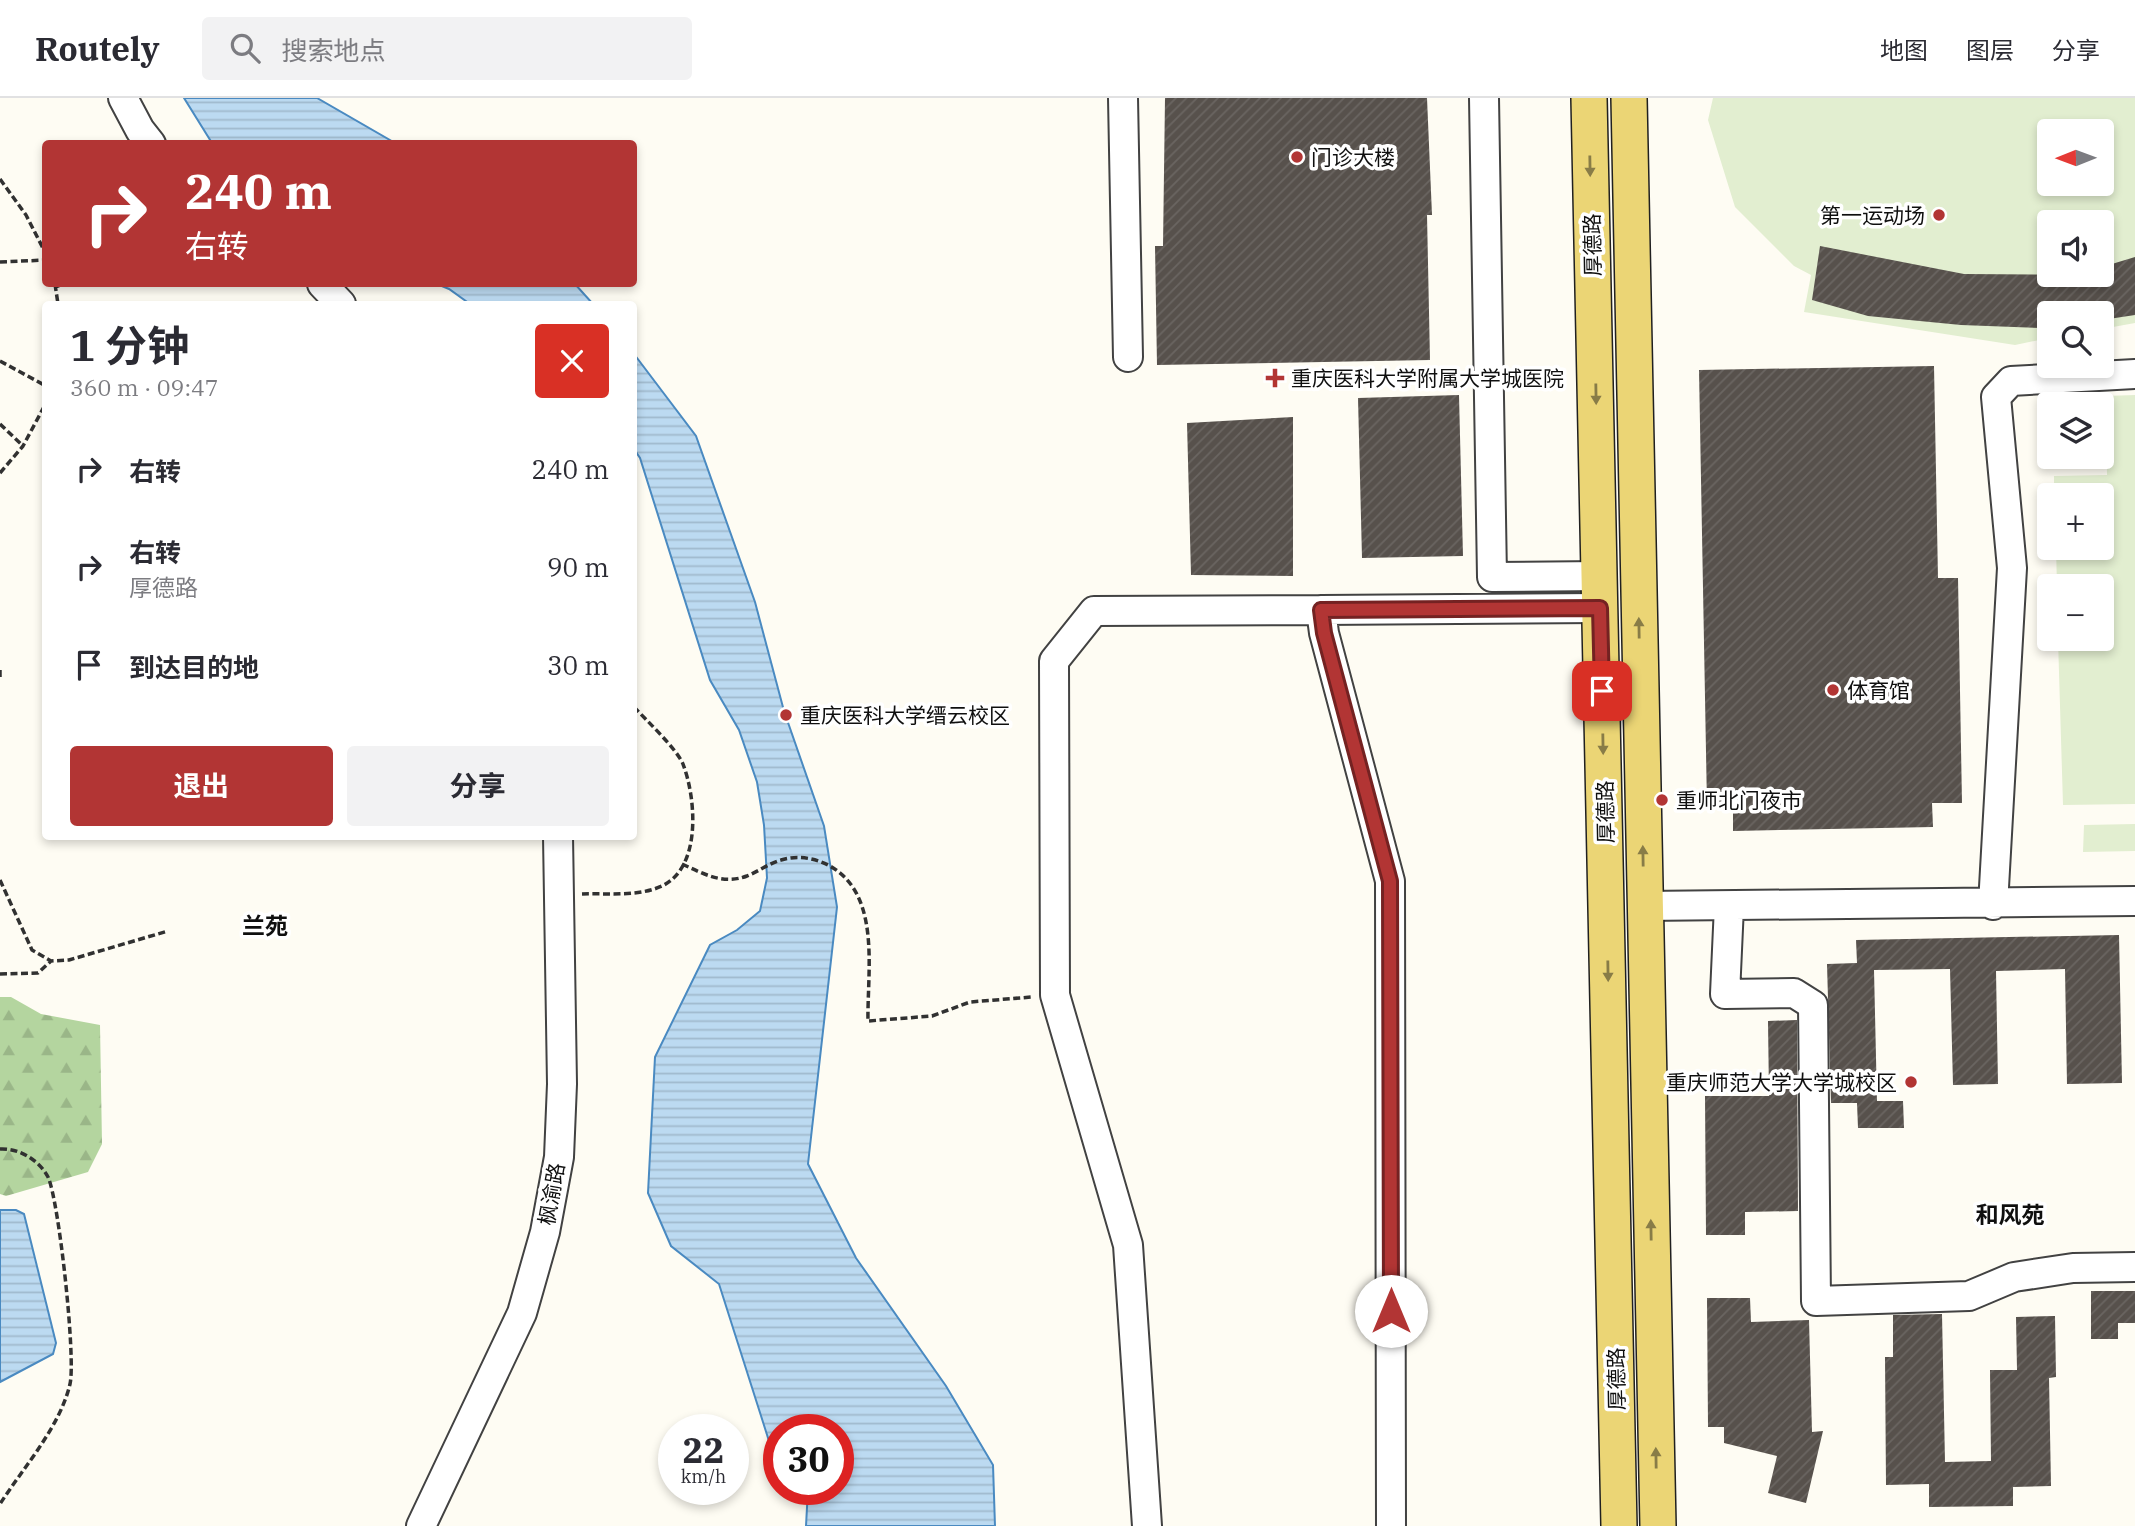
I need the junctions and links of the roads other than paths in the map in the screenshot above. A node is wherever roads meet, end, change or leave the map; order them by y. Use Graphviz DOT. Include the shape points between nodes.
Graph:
graph roads {
  1 [pos="123,98"];
  2 [pos="1123,98"];
  3 [pos="1484,98"];
  4 [pos="1589,98"];
  5 [pos="1629,98"];
  6 [pos="148,140"];
  7 [pos="325,287"];
  8 [pos="338,301"];
  9 [pos="1128,357"];
  10 [pos="2135,374"];
  11 [pos="1600,592"];
  12 [pos="1321,610"];
  13 [pos="558,840"];
  14 [pos="2135,901"];
  15 [pos="1993,905"];
  16 [pos="1644,906"];
  17 [pos="1729,906"];
  18 [pos="2135,1267"];
  19 [pos="421,1526"];
  20 [pos="1147,1526"];
  21 [pos="1391,1526"];
  22 [pos="1619,1526"];
  23 [pos="1658,1526"];
  1 -- 6 [label="street"];
  2 -- 9 [label="street"];
  3 -- 11 [label="street" via="1492,577"];
  4 -- 11 [label="main road, 厚德路, one-way"];
  16 -- 5 [label="main road, 厚德路, one-way"];
  7 -- 8 [label="street"];
  10 -- 15 [label="street" via="2011,381 1996,397 2012,568"];
  11 -- 12 [label="street"];
  11 -- 22 [label="main road, 厚德路, one-way"];
  12 -- 20 [label="street" via="1094,611 1054,661 1055,995 1128,1245"];
  12 -- 21 [label="street" via="1390,881"];
  13 -- 19 [label="street, 枫渝路" via="562,1084 559,1157 545,1232 522,1313"];
  14 -- 15 [label="street"];
  15 -- 17 [label="street"];
  16 -- 17 [label="street"];
  23 -- 16 [label="main road, 厚德路, one-way"];
  17 -- 18 [label="street" via="1725,994 1794,993 1813,1005 1816,1301 1969,1296 2014,1277 2073,1268"];
}
